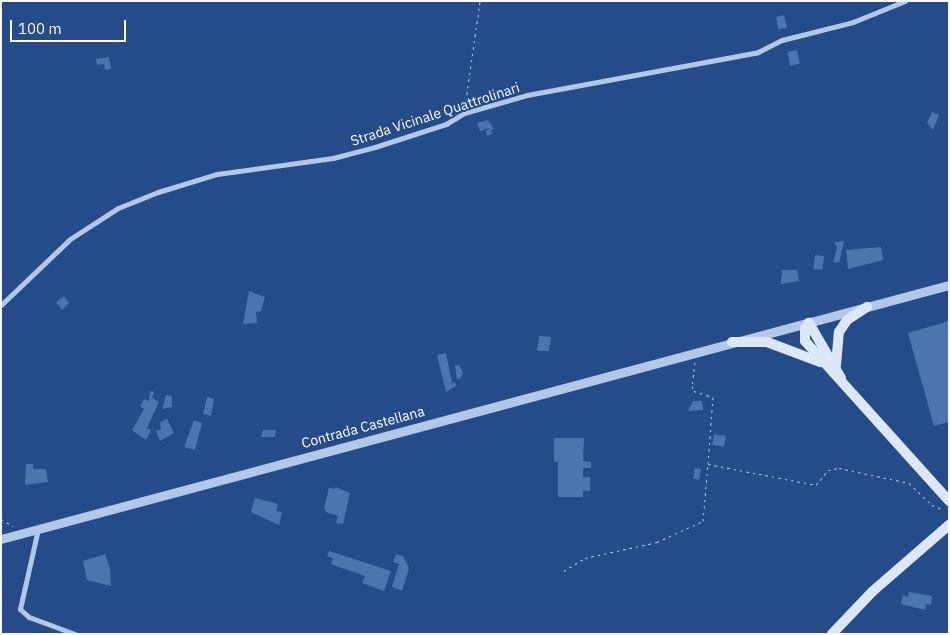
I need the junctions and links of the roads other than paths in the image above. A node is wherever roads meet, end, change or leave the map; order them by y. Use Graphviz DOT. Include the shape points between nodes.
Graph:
graph roads {
  1 [pos="905,1"];
  2 [pos="949,285"];
  3 [pos="1,305"];
  4 [pos="867,307"];
  5 [pos="809,323"];
  6 [pos="732,342"];
  7 [pos="836,372"];
  8 [pos="949,501"];
  9 [pos="949,525"];
  10 [pos="38,529"];
  11 [pos="1,539"];
  12 [pos="75,634"];
  13 [pos="832,634"];
  1 -- 3 [label="street, Strada Vicinale Quattrolinari" via="853,22 782,40 758,52 555,89 464,114 446,124 333,158 217,174 118,208 70,239"];
  2 -- 4 [label="street, Contrada Castellana"];
  4 -- 5 [label="street, Contrada Castellana"];
  4 -- 7 [label="main road" via="847,320 839,332 835,347"];
  5 -- 6 [label="street, Contrada Castellana"];
  5 -- 7 [label="main road" via="805,341"];
  6 -- 7 [label="main road" via="767,342 802,352"];
  6 -- 10 [label="street, Contrada Castellana"];
  7 -- 8 [label="main road"];
  9 -- 13 [label="main road" via="873,591"];
  10 -- 11 [label="street, Contrada Castellana"];
  10 -- 12 [label="street" via="20,609 29,617"];
}
